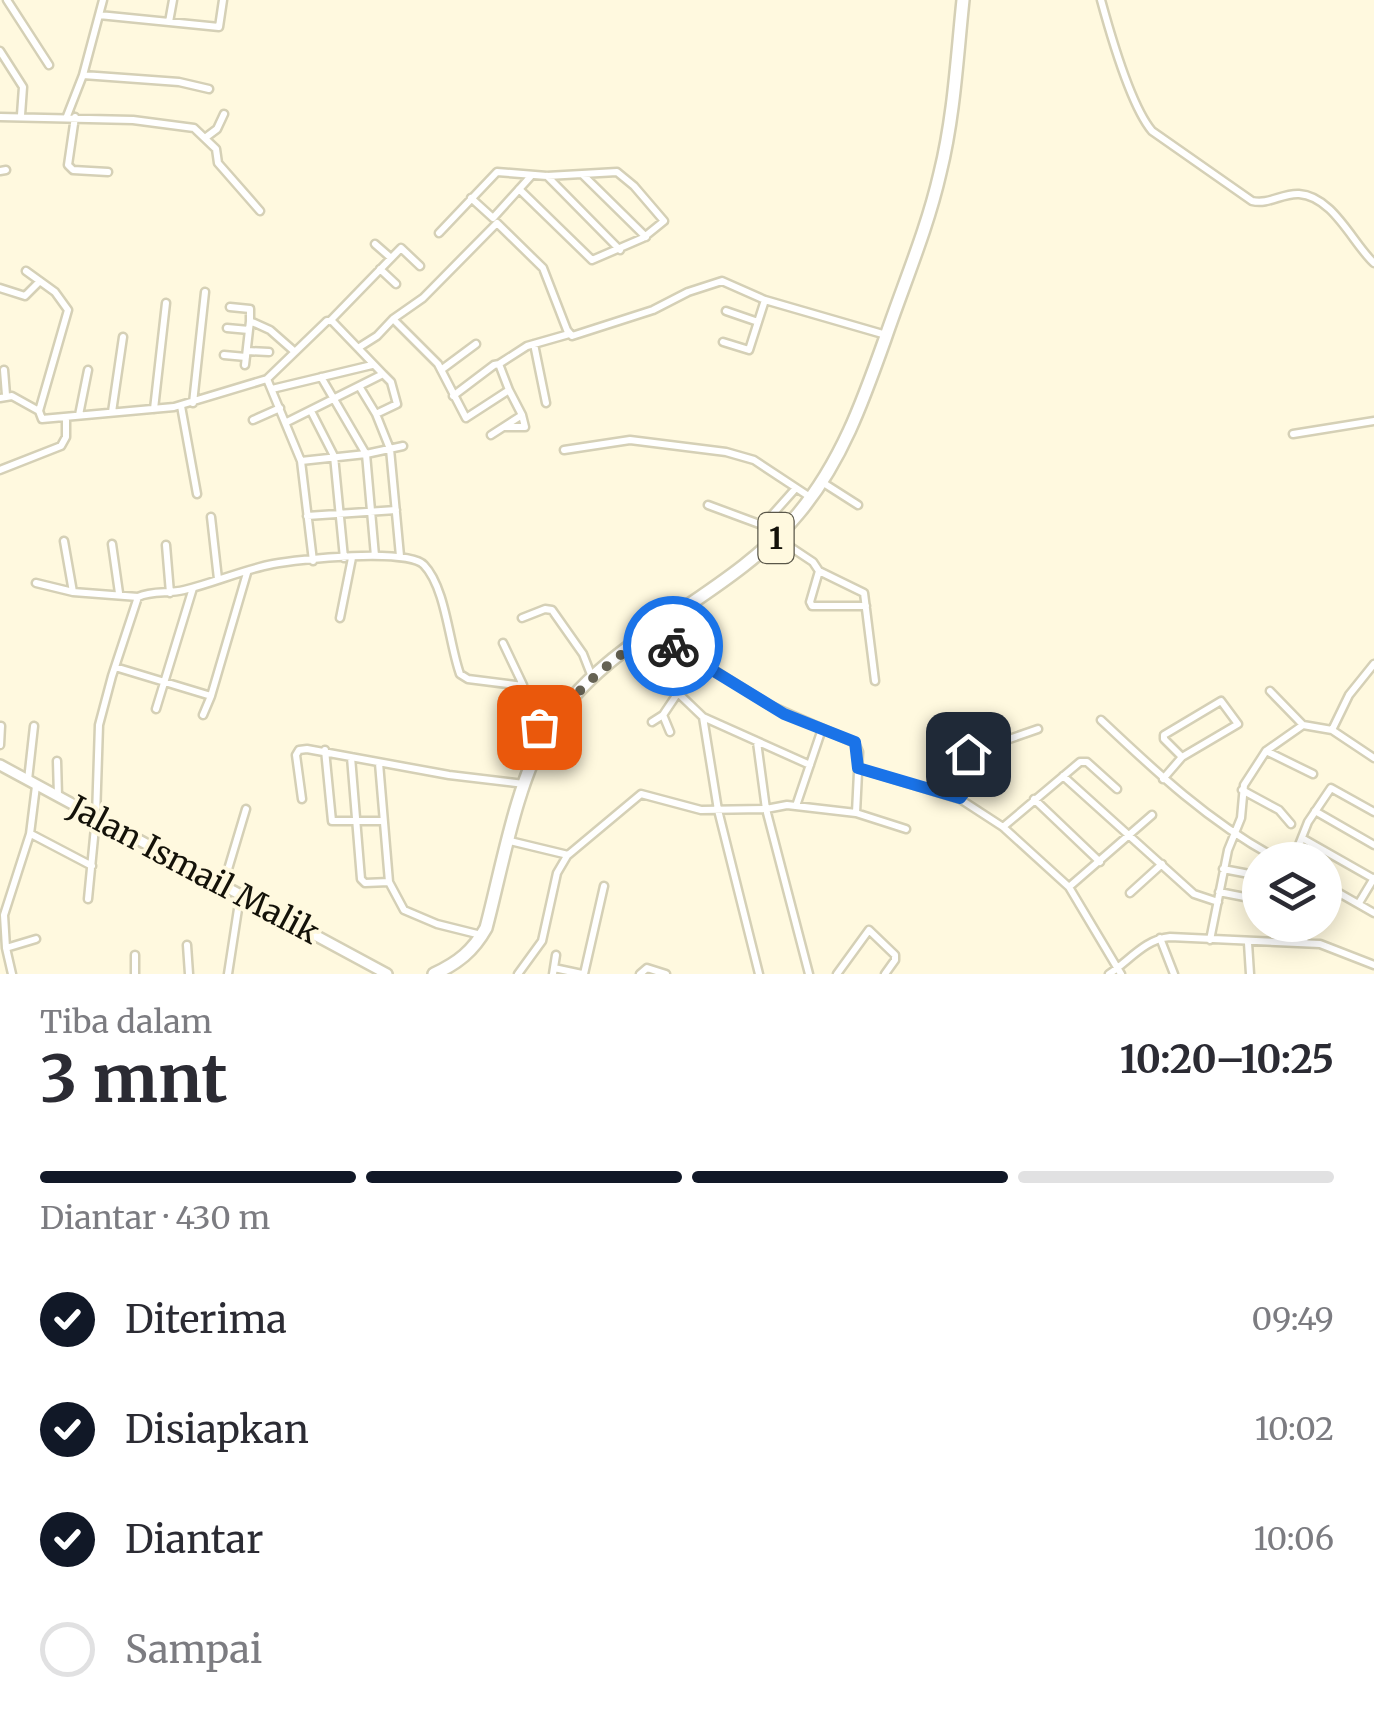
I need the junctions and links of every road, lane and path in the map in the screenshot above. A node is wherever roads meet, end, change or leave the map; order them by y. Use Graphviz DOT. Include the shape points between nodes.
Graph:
graph roads {
  1 [pos="7,0"];
  2 [pos="103,0"];
  3 [pos="173,0"];
  4 [pos="223,0"];
  5 [pos="963,0"];
  6 [pos="1101,0"];
  7 [pos="99,16"];
  8 [pos="169,22"];
  9 [pos="0,51"];
  10 [pos="49,64"];
  11 [pos="83,75"];
  12 [pos="209,89"];
  13 [pos="21,114"];
  14 [pos="224,114"];
  15 [pos="0,116"];
  16 [pos="71,117"];
  17 [pos="211,144"];
  18 [pos="108,172"];
  19 [pos="583,175"];
  20 [pos="532,176"];
  21 [pos="547,176"];
  22 [pos="520,189"];
  23 [pos="471,198"];
  24 [pos="260,211"];
  25 [pos="495,220"];
  26 [pos="439,234"];
  27 [pos="646,237"];
  28 [pos="407,240"];
  29 [pos="374,244"];
  30 [pos="400,248"];
  31 [pos="620,250"];
  32 [pos="390,258"];
  33 [pos="1374,263"];
  34 [pos="420,266"];
  35 [pos="380,269"];
  36 [pos="26,271"];
  37 [pos="40,280"];
  38 [pos="396,284"];
  39 [pos="0,288"];
  40 [pos="205,292"];
  41 [pos="765,300"];
  42 [pos="166,302"];
  43 [pos="230,307"];
  44 [pos="726,311"];
  45 [pos="393,319"];
  46 [pos="330,320"];
  47 [pos="758,322"];
  48 [pos="249,325"];
  49 [pos="228,328"];
  50 [pos="569,334"];
  51 [pos="122,336"];
  52 [pos="886,336"];
  53 [pos="723,342"];
  54 [pos="476,344"];
  55 [pos="534,344"];
  56 [pos="358,348"];
  57 [pos="269,352"];
  58 [pos="295,352"];
  59 [pos="224,355"];
  60 [pos="246,358"];
  61 [pos="499,364"];
  62 [pos="372,365"];
  63 [pos="4,370"];
  64 [pos="88,370"];
  65 [pos="441,370"];
  66 [pos="383,374"];
  67 [pos="322,376"];
  68 [pos="267,379"];
  69 [pos="359,386"];
  70 [pos="272,389"];
  71 [pos="509,390"];
  72 [pos="3,396"];
  73 [pos="452,396"];
  74 [pos="334,400"];
  75 [pos="546,403"];
  76 [pos="194,404"];
  77 [pos="180,406"];
  78 [pos="280,408"];
  79 [pos="154,409"];
  80 [pos="311,410"];
  81 [pos="39,411"];
  82 [pos="112,412"];
  83 [pos="376,414"];
  84 [pos="79,416"];
  85 [pos="66,418"];
  86 [pos="253,420"];
  87 [pos="286,422"];
  88 [pos="1374,422"];
  89 [pos="1293,434"];
  90 [pos="491,435"];
  91 [pos="403,446"];
  92 [pos="390,449"];
  93 [pos="564,450"];
  94 [pos="366,454"];
  95 [pos="334,456"];
  96 [pos="301,461"];
  97 [pos="0,470"];
  98 [pos="822,482"];
  99 [pos="796,488"];
  100 [pos="197,494"];
  101 [pos="811,498"];
  102 [pos="708,504"];
  103 [pos="858,505"];
  104 [pos="369,510"];
  105 [pos="396,510"];
  106 [pos="340,513"];
  107 [pos="307,516"];
  108 [pos="211,517"];
  109 [pos="763,525"];
  110 [pos="778,536"];
  111 [pos="64,541"];
  112 [pos="112,544"];
  113 [pos="166,545"];
  114 [pos="375,556"];
  115 [pos="400,556"];
  116 [pos="348,558"];
  117 [pos="313,561"];
  118 [pos="818,571"];
  119 [pos="248,572"];
  120 [pos="218,579"];
  121 [pos="36,583"];
  122 [pos="193,588"];
  123 [pos="73,592"];
  124 [pos="170,593"];
  125 [pos="119,594"];
  126 [pos="138,597"];
  127 [pos="866,606"];
  128 [pos="340,618"];
  129 [pos="522,618"];
  130 [pos="652,632"];
  131 [pos="503,643"];
  132 [pos="698,663"];
  133 [pos="1374,664"];
  134 [pos="115,667"];
  135 [pos="592,678"];
  136 [pos="164,680"];
  137 [pos="875,681"];
  138 [pos="523,686"];
  139 [pos="1270,691"];
  140 [pos="679,694"];
  141 [pos="211,696"];
  142 [pos="156,709"];
  143 [pos="663,715"];
  144 [pos="203,716"];
  145 [pos="703,718"];
  146 [pos="1101,720"];
  147 [pos="652,722"];
  148 [pos="1303,725"];
  149 [pos="1,726"];
  150 [pos="34,726"];
  151 [pos="822,729"];
  152 [pos="1038,729"];
  153 [pos="1332,730"];
  154 [pos="670,732"];
  155 [pos="544,738"];
  156 [pos="757,742"];
  157 [pos="0,745"];
  158 [pos="325,750"];
  159 [pos="1266,751"];
  160 [pos="1182,756"];
  161 [pos="351,757"];
  162 [pos="1374,758"];
  163 [pos="57,761"];
  164 [pos="379,763"];
  165 [pos="0,765"];
  166 [pos="810,765"];
  167 [pos="858,768"];
  168 [pos="1313,774"];
  169 [pos="1064,776"];
  170 [pos="1163,778"];
  171 [pos="32,783"];
  172 [pos="525,784"];
  173 [pos="1117,790"];
  174 [pos="1242,790"];
  175 [pos="58,797"];
  176 [pos="960,798"];
  177 [pos="302,799"];
  178 [pos="1034,800"];
  179 [pos="796,806"];
  180 [pos="766,808"];
  181 [pos="246,810"];
  182 [pos="718,810"];
  183 [pos="1315,811"];
  184 [pos="1374,812"];
  185 [pos="856,813"];
  186 [pos="1152,815"];
  187 [pos="96,817"];
  188 [pos="358,822"];
  189 [pos="383,822"];
  190 [pos="1291,824"];
  191 [pos="1004,826"];
  192 [pos="906,829"];
  193 [pos="30,834"];
  194 [pos="1235,834"];
  195 [pos="1132,835"];
  196 [pos="1302,838"];
  197 [pos="510,841"];
  198 [pos="1249,842"];
  199 [pos="1300,842"];
  200 [pos="1374,845"];
  201 [pos="568,855"];
  202 [pos="1100,862"];
  203 [pos="1162,864"];
  204 [pos="92,866"];
  205 [pos="1223,869"];
  206 [pos="1242,873"];
  207 [pos="1374,879"];
  208 [pos="389,882"];
  209 [pos="604,886"];
  210 [pos="1069,887"];
  211 [pos="223,888"];
  212 [pos="1219,892"];
  213 [pos="1130,893"];
  214 [pos="1342,894"];
  215 [pos="240,896"];
  216 [pos="1242,896"];
  217 [pos="88,899"];
  218 [pos="1218,902"];
  219 [pos="1359,903"];
  220 [pos="1374,913"];
  221 [pos="482,935"];
  222 [pos="1160,938"];
  223 [pos="36,939"];
  224 [pos="1210,940"];
  225 [pos="1242,942"];
  226 [pos="1248,942"];
  227 [pos="1304,943"];
  228 [pos="187,946"];
  229 [pos="6,948"];
  230 [pos="135,955"];
  231 [pos="556,956"];
  232 [pos="1374,965"];
  233 [pos="554,971"];
  234 [pos="1119,971"];
  235 [pos="12,974"];
  236 [pos="135,974"];
  237 [pos="189,974"];
  238 [pos="228,974"];
  239 [pos="388,974"];
  240 [pos="434,974"];
  241 [pos="518,974"];
  242 [pos="584,974"];
  243 [pos="640,974"];
  244 [pos="666,974"];
  245 [pos="758,974"];
  246 [pos="809,974"];
  247 [pos="837,974"];
  248 [pos="884,974"];
  249 [pos="1109,974"];
  250 [pos="1174,974"];
  251 [pos="1250,974"];
  1 -- 10 [label="street"];
  2 -- 7 [label="street"];
  3 -- 8 [label="street"];
  4 -- 8 [label="street" via="219,27"];
  5 -- 52 [label="highway, 1" via="941,170"];
  6 -- 33 [label="street" via="1113,46 1152,131 1252,201 1298,194 1313,199 1343,223"];
  7 -- 8 [label="street"];
  7 -- 11 [label="street"];
  9 -- 13 [label="street" via="23,87"];
  11 -- 12 [label="street"];
  11 -- 16 [label="street"];
  13 -- 15 [label="street"];
  13 -- 16 [label="street"];
  14 -- 17 [label="street"];
  16 -- 17 [label="street" via="180,124"];
  16 -- 18 [label="street" via="70,169"];
  17 -- 24 [label="street"];
  19 -- 21 [label="street"];
  19 -- 27 [label="street"];
  19 -- 27 [label="street" via="616,172 626,178 664,218"];
  20 -- 21 [label="street"];
  20 -- 22 [label="street"];
  20 -- 23 [label="street" via="495,172"];
  21 -- 31 [label="street"];
  22 -- 25 [label="street"];
  22 -- 31 [label="street" via="592,260"];
  23 -- 25 [label="street"];
  23 -- 26 [label="street"];
  25 -- 45 [label="street" via="423,298"];
  25 -- 50 [label="street" via="543,268"];
  27 -- 31 [label="street"];
  28 -- 30 [label="street"];
  29 -- 32 [label="street"];
  30 -- 32 [label="street"];
  30 -- 34 [label="street"];
  32 -- 35 [label="street"];
  35 -- 38 [label="street"];
  35 -- 46 [label="street"];
  36 -- 37 [label="street"];
  37 -- 39 [label="street" via="24,296"];
  37 -- 81 [label="street" via="68,310"];
  40 -- 76 [label="street"];
  41 -- 47 [label="street"];
  41 -- 50 [label="street" via="719,282 580,336"];
  41 -- 52 [label="street"];
  42 -- 79 [label="street"];
  43 -- 48 [label="street" via="250,310"];
  44 -- 47 [label="street"];
  45 -- 56 [label="street"];
  45 -- 65 [label="street"];
  46 -- 56 [label="street"];
  46 -- 58 [label="street"];
  47 -- 53 [label="street" via="749,350"];
  48 -- 49 [label="street"];
  48 -- 58 [label="street" via="270,330"];
  48 -- 60 [label="street"];
  50 -- 55 [label="street"];
  51 -- 82 [label="street"];
  52 -- 98 [label="highway, 1"];
  54 -- 65 [label="street"];
  55 -- 61 [label="street"];
  55 -- 75 [label="street"];
  56 -- 62 [label="street"];
  57 -- 60 [label="street"];
  58 -- 68 [label="street"];
  59 -- 60 [label="street"];
  61 -- 71 [label="street"];
  61 -- 73 [label="street"];
  62 -- 66 [label="street"];
  62 -- 67 [label="street"];
  63 -- 72 [label="street"];
  64 -- 84 [label="street"];
  65 -- 73 [label="street"];
  66 -- 69 [label="street"];
  66 -- 83 [label="street" via="397,404"];
  67 -- 70 [label="street"];
  67 -- 74 [label="street"];
  68 -- 70 [label="street"];
  68 -- 76 [label="street"];
  69 -- 74 [label="street"];
  69 -- 83 [label="street"];
  70 -- 78 [label="street"];
  71 -- 73 [label="street" via="469,417"];
  71 -- 90 [label="street" via="522,414"];
  72 -- 81 [label="street"];
  74 -- 80 [label="street"];
  74 -- 94 [label="street"];
  76 -- 77 [label="street"];
  77 -- 79 [label="street"];
  77 -- 100 [label="street"];
  78 -- 86 [label="street"];
  78 -- 87 [label="street"];
  79 -- 82 [label="street"];
  80 -- 87 [label="street"];
  80 -- 95 [label="street"];
  81 -- 85 [label="street" via="45,420"];
  82 -- 84 [label="street"];
  83 -- 92 [label="street"];
  84 -- 85 [label="street"];
  85 -- 97 [label="street" via="61,446"];
  87 -- 96 [label="street"];
  88 -- 89 [label="street"];
  91 -- 92 [label="street"];
  92 -- 94 [label="street"];
  92 -- 105 [label="street"];
  93 -- 99 [label="street" via="630,440 701,448 754,460"];
  94 -- 95 [label="street"];
  94 -- 104 [label="street"];
  95 -- 96 [label="street"];
  95 -- 106 [label="street"];
  96 -- 107 [label="street"];
  98 -- 101 [label="highway, 1"];
  98 -- 103 [label="street"];
  99 -- 101 [label="street"];
  99 -- 109 [label="street"];
  101 -- 110 [label="highway, 1"];
  102 -- 109 [label="street"];
  104 -- 105 [label="street"];
  104 -- 106 [label="street"];
  104 -- 114 [label="street"];
  105 -- 115 [label="street"];
  106 -- 107 [label="street"];
  106 -- 116 [label="street"];
  107 -- 117 [label="street"];
  108 -- 120 [label="street"];
  109 -- 110 [label="street"];
  110 -- 118 [label="street"];
  110 -- 130 [label="highway, 1"];
  111 -- 123 [label="street"];
  112 -- 125 [label="street"];
  113 -- 124 [label="street"];
  114 -- 115 [label="street"];
  114 -- 116 [label="street"];
  115 -- 138 [label="street" via="422,561 432,576 460,674"];
  116 -- 117 [label="street"];
  116 -- 128 [label="street"];
  117 -- 119 [label="street"];
  118 -- 127 [label="street" via="861,588"];
  118 -- 127 [label="street" via="812,606"];
  119 -- 120 [label="street"];
  119 -- 141 [label="street"];
  120 -- 122 [label="street"];
  121 -- 123 [label="street"];
  122 -- 124 [label="street"];
  122 -- 136 [label="street"];
  123 -- 125 [label="street"];
  124 -- 126 [label="street"];
  125 -- 126 [label="street"];
  126 -- 134 [label="street"];
  127 -- 137 [label="street"];
  129 -- 135 [label="street" via="552,610"];
  130 -- 132 [label="street"];
  130 -- 135 [label="highway, 1"];
  131 -- 138 [label="street"];
  132 -- 140 [label="street"];
  132 -- 151 [label="street"];
  133 -- 153 [label="street"];
  134 -- 136 [label="street"];
  134 -- 187 [label="street" via="100,725"];
  135 -- 155 [label="highway, 1"];
  136 -- 141 [label="street"];
  136 -- 142 [label="street"];
  138 -- 155 [label="street"];
  139 -- 148 [label="street"];
  140 -- 143 [label="street"];
  140 -- 145 [label="street"];
  141 -- 144 [label="street"];
  143 -- 147 [label="street"];
  143 -- 154 [label="street"];
  145 -- 156 [label="street"];
  145 -- 182 [label="street"];
  146 -- 170 [label="street"];
  148 -- 153 [label="street"];
  148 -- 159 [label="street"];
  149 -- 157 [label="street"];
  150 -- 171 [label="street"];
  151 -- 166 [label="street"];
  151 -- 167 [label="street" via="855,742"];
  152 -- 176 [label="street" via="970,752 975,778"];
  153 -- 162 [label="street"];
  155 -- 172 [label="highway, 1"];
  156 -- 166 [label="street"];
  156 -- 180 [label="street"];
  158 -- 161 [label="street"];
  158 -- 177 [label="street" via="297,752"];
  158 -- 188 [label="street" via="331,820"];
  159 -- 168 [label="street"];
  159 -- 174 [label="street"];
  160 -- 160 [label="street" via="1238,724 1221,701 1164,735"];
  160 -- 170 [label="street"];
  161 -- 164 [label="street"];
  161 -- 188 [label="street"];
  163 -- 175 [label="street"];
  164 -- 172 [label="street"];
  164 -- 189 [label="street"];
  165 -- 171 [label="main road, Jalan Ismail Malik"];
  166 -- 179 [label="street"];
  167 -- 176 [label="street"];
  167 -- 185 [label="street"];
  169 -- 173 [label="street" via="1084,761"];
  169 -- 178 [label="street"];
  169 -- 195 [label="street"];
  170 -- 194 [label="street"];
  171 -- 175 [label="main road, Jalan Ismail Malik"];
  171 -- 193 [label="street"];
  172 -- 197 [label="highway, 1"];
  174 -- 190 [label="street"];
  174 -- 194 [label="street"];
  175 -- 187 [label="main road, Jalan Ismail Malik"];
  176 -- 191 [label="street"];
  178 -- 191 [label="street"];
  178 -- 202 [label="street"];
  179 -- 180 [label="street"];
  179 -- 185 [label="street"];
  180 -- 182 [label="street"];
  180 -- 246 [label="street"];
  181 -- 211 [label="street"];
  182 -- 201 [label="street" via="637,795"];
  182 -- 245 [label="street"];
  183 -- 184 [label="street" via="1333,788"];
  183 -- 196 [label="street"];
  183 -- 200 [label="street"];
  185 -- 192 [label="street"];
  186 -- 195 [label="street"];
  187 -- 204 [label="street"];
  187 -- 211 [label="main road, Jalan Ismail Malik"];
  188 -- 189 [label="street"];
  188 -- 208 [label="street" via="362,881"];
  189 -- 208 [label="street"];
  191 -- 210 [label="street"];
  193 -- 204 [label="street"];
  193 -- 229 [label="street" via="4,915"];
  194 -- 198 [label="street"];
  194 -- 205 [label="street"];
  195 -- 202 [label="street"];
  195 -- 203 [label="street"];
  196 -- 199 [label="street"];
  196 -- 207 [label="street"];
  197 -- 201 [label="street"];
  197 -- 221 [label="highway, 1"];
  201 -- 241 [label="street" via="557,873 542,941"];
  202 -- 210 [label="street"];
  203 -- 213 [label="street"];
  203 -- 218 [label="street" via="1198,897"];
  204 -- 217 [label="street"];
  205 -- 206 [label="street"];
  205 -- 212 [label="street"];
  207 -- 219 [label="street"];
  208 -- 221 [label="street" via="404,910"];
  209 -- 242 [label="street"];
  210 -- 234 [label="street"];
  211 -- 215 [label="main road, Jalan Ismail Malik"];
  212 -- 216 [label="street"];
  212 -- 218 [label="street"];
  214 -- 219 [label="street"];
  215 -- 238 [label="street"];
  215 -- 239 [label="main road, Jalan Ismail Malik"];
  218 -- 224 [label="street"];
  219 -- 220 [label="street"];
  221 -- 240 [label="highway" via="472,950"];
  222 -- 224 [label="street"];
  222 -- 234 [label="street"];
  222 -- 250 [label="street"];
  223 -- 229 [label="street"];
  224 -- 225 [label="street"];
  226 -- 227 [label="street"];
  226 -- 251 [label="street"];
  227 -- 232 [label="street" via="1332,946"];
  228 -- 237 [label="street"];
  229 -- 235 [label="street"];
  230 -- 236 [label="street"];
  231 -- 233 [label="street"];
  233 -- 242 [label="street"];
  234 -- 249 [label="street"];
  243 -- 244 [label="street" via="647,968"];
  247 -- 248 [label="street" via="869,930 895,955"];
}
